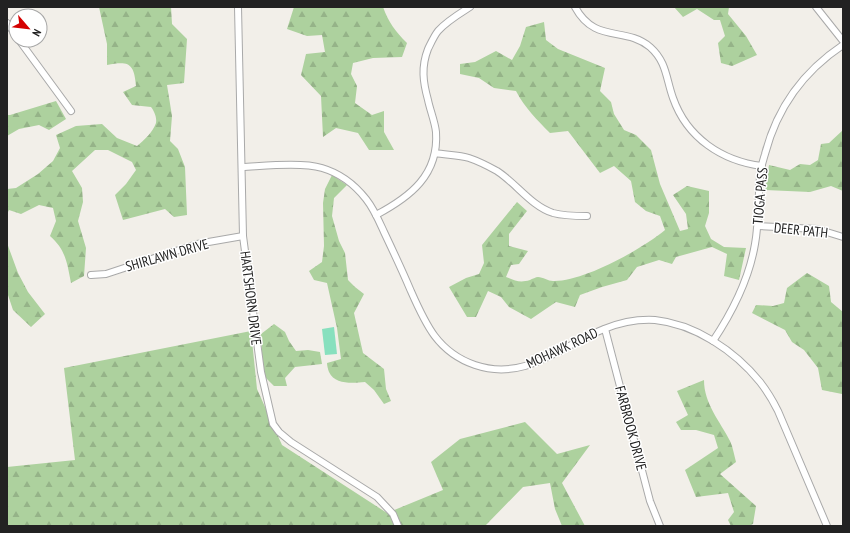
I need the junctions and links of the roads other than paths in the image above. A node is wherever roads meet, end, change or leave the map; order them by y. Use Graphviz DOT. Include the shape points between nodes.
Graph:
graph roads {
  1 [pos="238,7"];
  2 [pos="470,7"];
  3 [pos="575,7"];
  4 [pos="816,7"];
  5 [pos="843,40"];
  6 [pos="843,45"];
  7 [pos="25,48"];
  8 [pos="71,111"];
  9 [pos="435,153"];
  10 [pos="762,166"];
  11 [pos="242,167"];
  12 [pos="376,215"];
  13 [pos="587,216"];
  14 [pos="758,226"];
  15 [pos="243,236"];
  16 [pos="843,237"];
  17 [pos="91,275"];
  18 [pos="605,329"];
  19 [pos="713,341"];
  20 [pos="398,526"];
  21 [pos="660,526"];
  22 [pos="827,526"];
  1 -- 11 [label="street, HARTSHORN DRIVE"];
  2 -- 9 [label="street" via="438,31 425,57 424,84 436,131"];
  3 -- 10 [label="street" via="583,19 597,29 635,38 657,55 665,69 677,109 689,127 704,142 731,159"];
  4 -- 5 [label="street"];
  6 -- 10 [label="street, TIOGA PASS" via="816,66 792,94 774,126"];
  7 -- 8 [label="street"];
  9 -- 12 [label="street" via="430,169 420,184 399,202"];
  9 -- 13 [label="street" via="468,157 497,171 541,207 552,212"];
  10 -- 14 [label="street, TIOGA PASS"];
  11 -- 12 [label="street, MOHAWK ROAD" via="310,165 322,168 344,178 366,199"];
  11 -- 15 [label="street, HARTSHORN DRIVE"];
  12 -- 18 [label="street, MOHAWK ROAD" via="426,325 444,346 466,361 493,369 520,367 557,354"];
  14 -- 16 [label="street, DEER PATH" via="817,229"];
  14 -- 19 [label="street, TIOGA PASS" via="741,293"];
  15 -- 17 [label="street, SHIRLAWN DRIVE" via="197,244 106,274"];
  15 -- 20 [label="street, HARTSHORN DRIVE" via="261,372 273,424 291,442 377,497 393,514"];
  18 -- 19 [label="street, MOHAWK ROAD" via="629,322 655,320 692,330"];
  18 -- 21 [label="street, FARBROOK DRIVE" via="650,501"];
  19 -- 22 [label="street, MOHAWK ROAD" via="749,369 770,396"];
}
